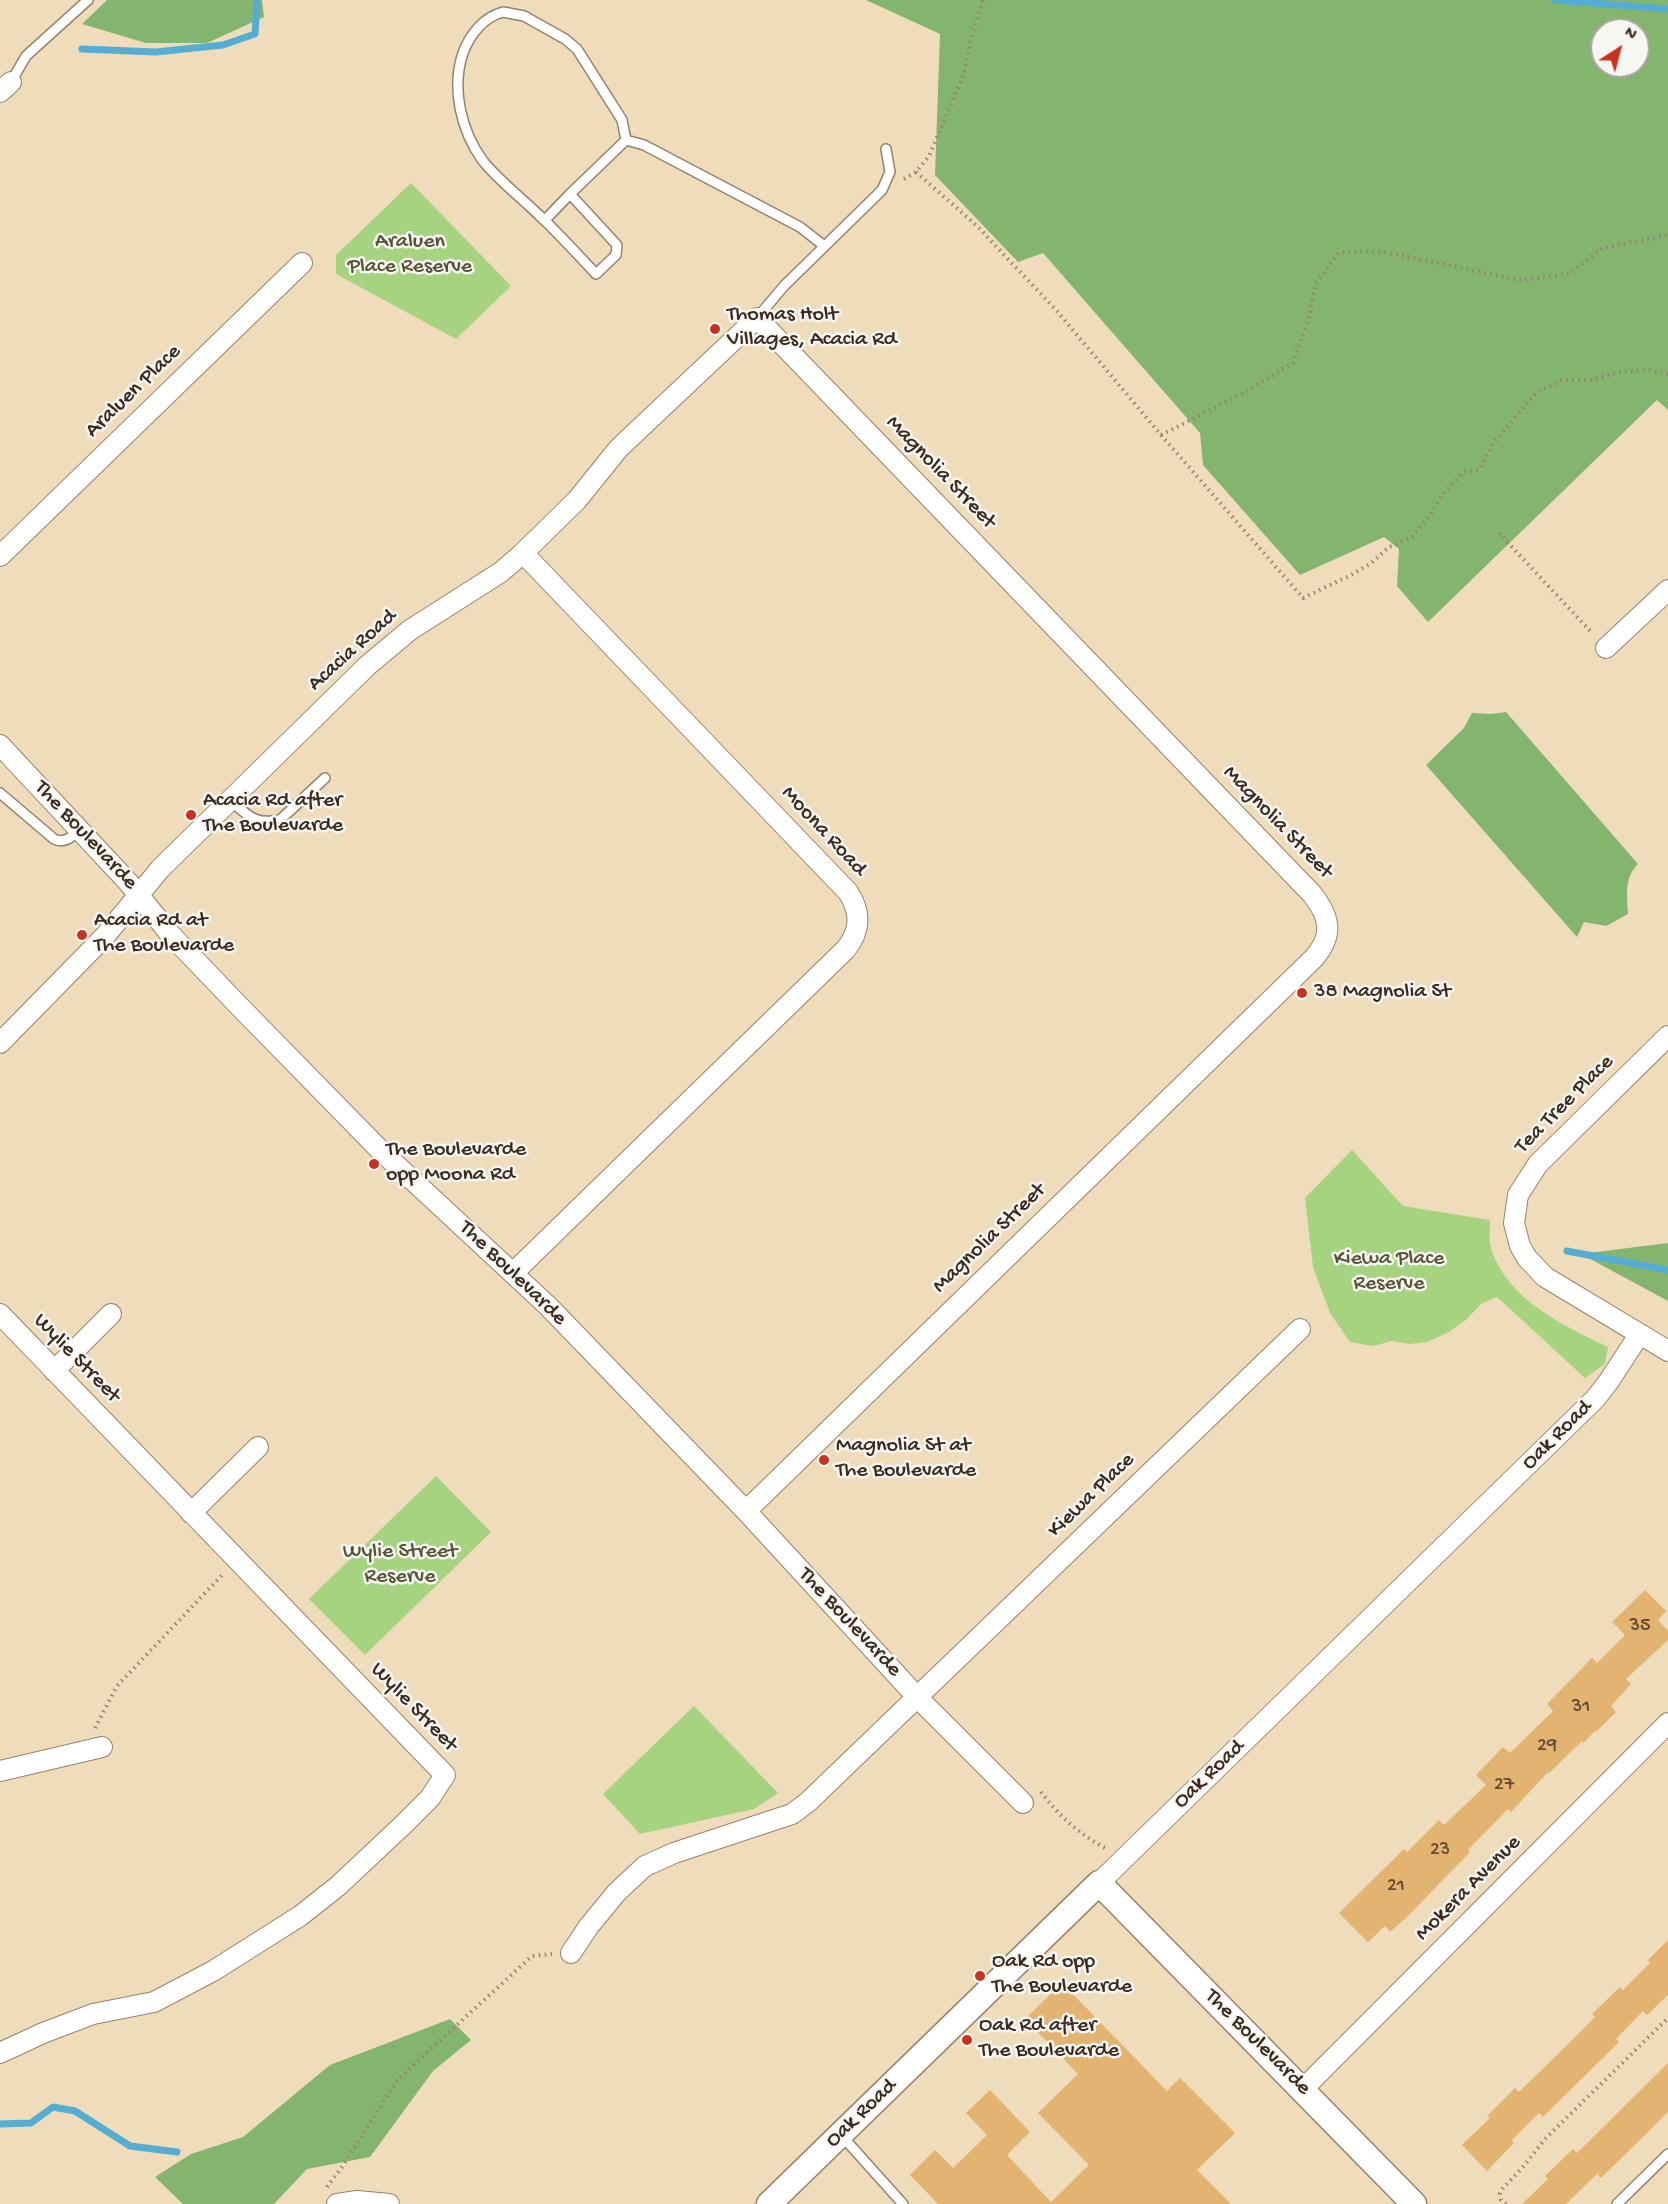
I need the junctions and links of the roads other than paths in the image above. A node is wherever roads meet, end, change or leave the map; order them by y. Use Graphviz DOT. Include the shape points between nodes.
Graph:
graph roads {
  1 [pos="88,0"];
  2 [pos="5,87"];
  3 [pos="626,140"];
  4 [pos="886,149"];
  5 [pos="570,194"];
  6 [pos="545,220"];
  7 [pos="823,245"];
  8 [pos="302,263"];
  9 [pos="757,318"];
  10 [pos="523,553"];
  11 [pos="0,556"];
  12 [pos="1668,590"];
  13 [pos="1606,648"];
  14 [pos="0,745"];
  15 [pos="325,778"];
  16 [pos="0,792"];
  17 [pos="230,800"];
  18 [pos="79,830"];
  19 [pos="139,895"];
  20 [pos="1668,1036"];
  21 [pos="0,1043"];
  22 [pos="513,1273"];
  23 [pos="0,1314"];
  24 [pos="111,1314"];
  25 [pos="1300,1329"];
  26 [pos="1639,1335"];
  27 [pos="1668,1351"];
  28 [pos="54,1371"];
  29 [pos="258,1447"];
  30 [pos="746,1511"];
  31 [pos="190,1513"];
  32 [pos="918,1698"];
  33 [pos="1668,1723"];
  34 [pos="93,1748"];
  35 [pos="0,1771"];
  36 [pos="1023,1803"];
  37 [pos="1099,1883"];
  38 [pos="571,1953"];
  39 [pos="0,2053"];
  40 [pos="1303,2089"];
  41 [pos="841,2134"];
  42 [pos="1668,2154"];
  43 [pos="329,2199"];
  44 [pos="389,2204"];
  45 [pos="769,2204"];
  46 [pos="903,2204"];
  47 [pos="1414,2204"];
  48 [pos="1617,2204"];
  1 -- 2 [label="lane" via="26,56"];
  3 -- 5 [label="lane"];
  3 -- 6 [label="lane" via="622,120 578,49 524,16 503,12 486,19 465,47 460,61 461,115 484,162"];
  3 -- 7 [label="lane" via="644,145 800,227"];
  4 -- 7 [label="lane" via="890,172 882,190"];
  5 -- 6 [label="lane"];
  5 -- 6 [label="lane" via="617,245 616,255 596,274"];
  7 -- 9 [label="lane"];
  8 -- 11 [label="street, Araluen Place"];
  9 -- 10 [label="street, Acacia Road" via="619,448 577,500"];
  9 -- 30 [label="street, Magnolia Street" via="1312,894 1327,918 1328,930 1314,958"];
  10 -- 17 [label="street, Acacia Road" via="381,654"];
  10 -- 22 [label="street, Moona Road" via="848,892 858,916 854,939 846,949"];
  12 -- 13 [label="street"];
  14 -- 18 [label="street, The Boulevarde"];
  15 -- 17 [label="lane" via="280,820 250,819"];
  16 -- 18 [label="lane" via="58,842"];
  17 -- 19 [label="street, Acacia Road"];
  18 -- 19 [label="street, The Boulevarde"];
  19 -- 21 [label="street, Acacia Road" via="105,936"];
  19 -- 22 [label="street, The Boulevarde" via="170,934 379,1149"];
  20 -- 26 [label="street, Tea Tree Place" via="1538,1164 1518,1196 1515,1209 1516,1235 1536,1268 1555,1284"];
  22 -- 30 [label="street, The Boulevarde"];
  23 -- 28 [label="street, Wylie Street"];
  24 -- 28 [label="street"];
  25 -- 32 [label="street, Kiewa Place"];
  26 -- 27 [label="street, Tea Tree Place"];
  26 -- 37 [label="street, Oak Road" via="1595,1399"];
  28 -- 31 [label="street, Wylie Street"];
  29 -- 31 [label="street"];
  30 -- 32 [label="street, The Boulevarde"];
  31 -- 39 [label="street, Wylie Street" via="445,1775 430,1798 338,1886 300,1916 213,1971 154,2002 93,2014"];
  32 -- 36 [label="street, The Boulevarde"];
  32 -- 38 [label="street, Kiewa Place" via="792,1814 659,1858 634,1875"];
  33 -- 40 [label="street, Mokera Avenue"];
  34 -- 35 [label="street"];
  37 -- 40 [label="street, The Boulevarde"];
  37 -- 41 [label="street, Oak Road"];
  40 -- 47 [label="street, The Boulevarde"];
  41 -- 45 [label="street, Oak Road"];
  41 -- 46 [label="lane"];
  42 -- 48 [label="lane"];
  43 -- 44 [label="street"];
}
